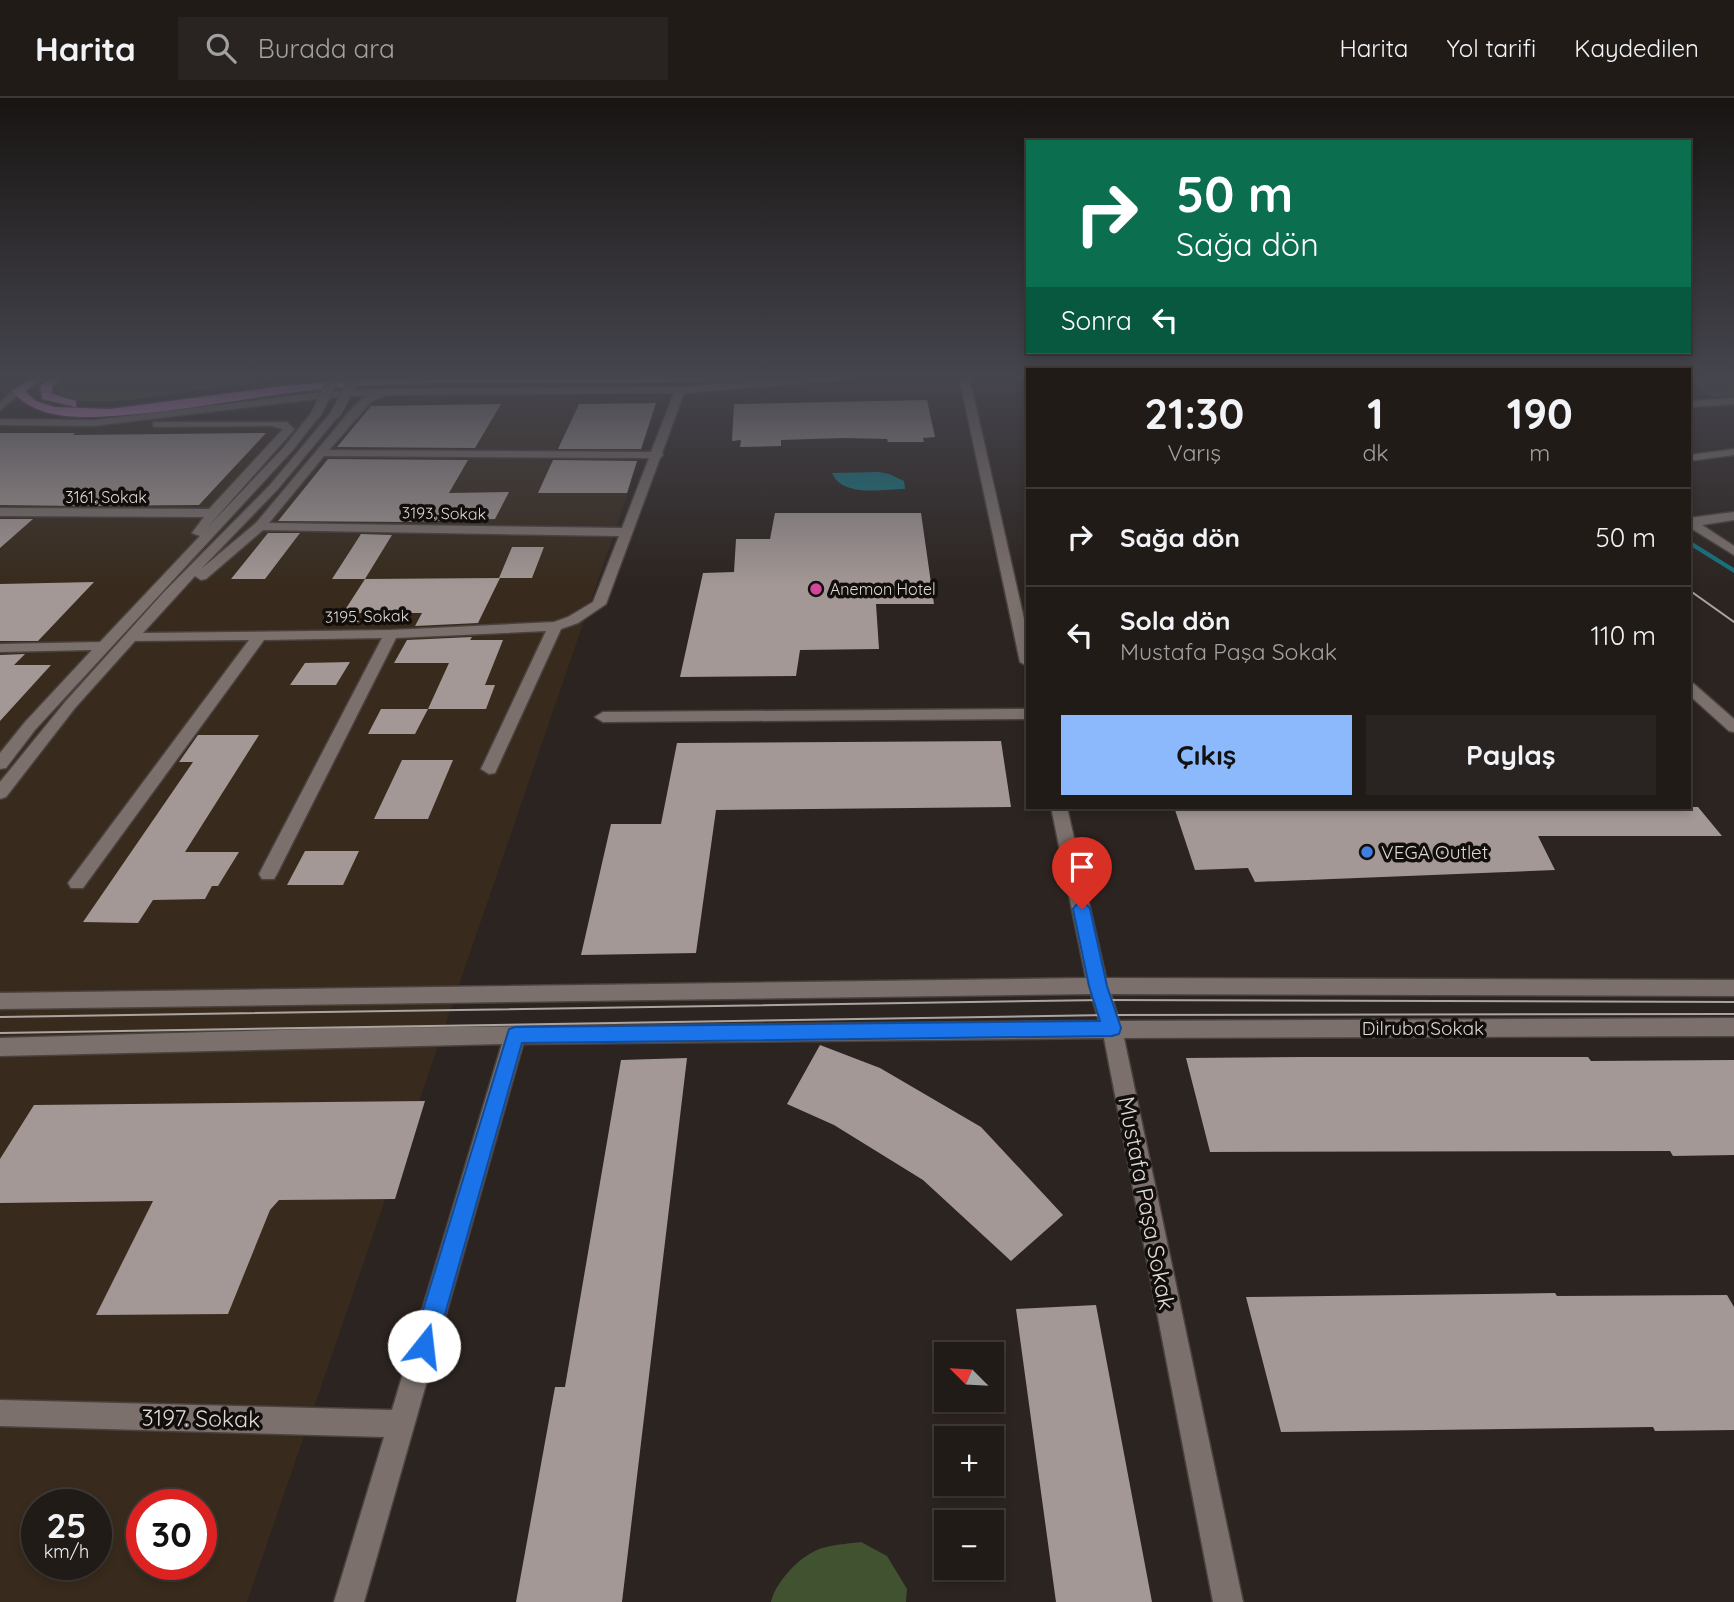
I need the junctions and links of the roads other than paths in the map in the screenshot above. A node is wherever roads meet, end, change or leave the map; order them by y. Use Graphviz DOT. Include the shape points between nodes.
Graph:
graph roads {
  1 [pos="273,446"];
  2 [pos="287,446"];
  3 [pos="307,446"];
  4 [pos="327,446"];
  5 [pos="660,446"];
  6 [pos="979,446"];
  7 [pos="1734,452"];
  8 [pos="321,453"];
  9 [pos="657,455"];
  10 [pos="1691,458"];
  11 [pos="0,512"];
  12 [pos="212,513"];
  13 [pos="1734,516"];
  14 [pos="1691,523"];
  15 [pos="1691,524"];
  16 [pos="260,526"];
  17 [pos="628,532"];
  18 [pos="1734,551"];
  19 [pos="166,577"];
  20 [pos="168,596"];
  21 [pos="555,626"];
  22 [pos="391,634"];
  23 [pos="260,635"];
  24 [pos="131,638"];
  25 [pos="103,646"];
  26 [pos="0,648"];
  27 [pos="1026,657"];
  28 [pos="1691,690"];
  29 [pos="1026,714"];
  30 [pos="603,717"];
  31 [pos="1734,727"];
  32 [pos="0,764"];
  33 [pos="489,769"];
  34 [pos="0,793"];
  35 [pos="1059,809"];
  36 [pos="268,874"];
  37 [pos="77,883"];
  38 [pos="1098,986"];
  39 [pos="1734,988"];
  40 [pos="0,1001"];
  41 [pos="1734,1027"];
  42 [pos="1112,1028"];
  43 [pos="515,1035"];
  44 [pos="0,1047"];
  45 [pos="0,1413"];
  46 [pos="401,1423"];
  47 [pos="349,1602"];
  48 [pos="1228,1602"];
  1 -- 12 [label="street"];
  2 -- 19 [label="street, bridge"];
  3 -- 20 [label="street, bridge" via="265,497"];
  4 -- 8 [label="street"];
  5 -- 9 [label="street"];
  6 -- 27 [label="street"];
  7 -- 10 [label="street"];
  8 -- 9 [label="street"];
  8 -- 16 [label="street"];
  9 -- 17 [label="street"];
  11 -- 12 [label="street, 3161. Sokak"];
  12 -- 19 [label="street"];
  13 -- 14 [label="street"];
  15 -- 18 [label="street"];
  16 -- 17 [label="street, 3193. Sokak"];
  16 -- 20 [label="street" via="209,572"];
  17 -- 21 [label="street, 3195. Sokak" via="599,604"];
  19 -- 25 [label="street"];
  20 -- 24 [label="street"];
  21 -- 22 [label="street, 3195. Sokak"];
  21 -- 33 [label="street"];
  22 -- 23 [label="street, 3195. Sokak"];
  22 -- 36 [label="street"];
  23 -- 24 [label="street, 3195. Sokak"];
  23 -- 37 [label="street"];
  24 -- 34 [label="street"];
  25 -- 26 [label="street"];
  25 -- 32 [label="street"];
  28 -- 31 [label="street"];
  29 -- 30 [label="street"];
  35 -- 38 [label="street, Mustafa Paşa Sokak"];
  38 -- 39 [label="street"];
  38 -- 40 [label="street"];
  38 -- 42 [label="street, Mustafa Paşa Sokak"];
  41 -- 42 [label="street, Dilruba Sokak"];
  42 -- 43 [label="street, Dilruba Sokak"];
  42 -- 48 [label="street, Mustafa Paşa Sokak"];
  43 -- 44 [label="street, Dilruba Sokak"];
  43 -- 46 [label="street"];
  45 -- 46 [label="street, 3197. Sokak"];
  46 -- 47 [label="street"];
}
